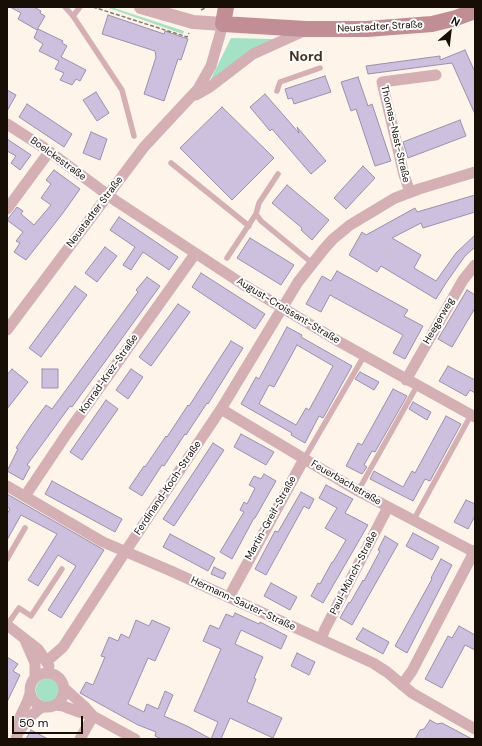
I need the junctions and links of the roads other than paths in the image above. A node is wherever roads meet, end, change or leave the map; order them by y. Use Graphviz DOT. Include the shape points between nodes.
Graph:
graph roads {
  1 [pos="65,7"];
  2 [pos="80,7"];
  3 [pos="141,7"];
  4 [pos="226,7"];
  5 [pos="475,11"];
  6 [pos="73,16"];
  7 [pos="223,24"];
  8 [pos="306,29"];
  9 [pos="320,68"];
  10 [pos="436,75"];
  11 [pos="277,91"];
  12 [pos="190,98"];
  13 [pos="7,124"];
  14 [pos="134,136"];
  15 [pos="49,152"];
  16 [pos="171,163"];
  17 [pos="475,172"];
  18 [pos="278,174"];
  19 [pos="410,192"];
  20 [pos="108,195"];
  21 [pos="7,209"];
  22 [pos="256,214"];
  23 [pos="249,226"];
  24 [pos="195,254"];
  25 [pos="227,258"];
  26 [pos="312,263"];
  27 [pos="475,265"];
  28 [pos="282,308"];
  29 [pos="7,330"];
  30 [pos="364,356"];
  31 [pos="406,380"];
  32 [pos="417,386"];
  33 [pos="221,409"];
  34 [pos="473,416"];
  35 [pos="304,459"];
  36 [pos="7,486"];
  37 [pos="358,491"];
  38 [pos="25,496"];
  39 [pos="388,508"];
  40 [pos="412,521"];
  41 [pos="25,528"];
  42 [pos="474,551"];
  43 [pos="125,552"];
  44 [pos="7,560"];
  45 [pos="62,569"];
  46 [pos="229,597"];
  47 [pos="7,625"];
  48 [pos="25,639"];
  49 [pos="321,640"];
  50 [pos="47,661"];
  51 [pos="55,675"];
  52 [pos="35,678"];
  53 [pos="402,685"];
  54 [pos="64,688"];
  55 [pos="30,693"];
  56 [pos="50,706"];
  57 [pos="94,716"];
  58 [pos="475,729"];
  59 [pos="18,735"];
  60 [pos="80,739"];
  61 [pos="135,739"];
  1 -- 6 [label="lane"];
  2 -- 6 [label="lane"];
  3 -- 7 [label="street" via="189,21"];
  4 -- 7 [label="main road"];
  5 -- 8 [label="main road, Neustadter Straße" via="432,24 367,29"];
  6 -- 14 [label="lane" via="122,90"];
  7 -- 8 [label="main road, Neustadter Straße"];
  7 -- 12 [label="street, Neustadter Straße" via="211,66 203,82"];
  8 -- 12 [label="street, Neustadter Straße" via="253,54 210,87"];
  9 -- 11 [label="lane" via="280,82"];
  10 -- 19 [label="street, Thomas-Nast-Straße" via="382,82"];
  12 -- 20 [label="street, Neustadter Straße" via="144,147"];
  13 -- 15 [label="street, Boelckestraße"];
  15 -- 20 [label="street, Boelckestraße"];
  15 -- 21 [label="street"];
  16 -- 23 [label="lane"];
  17 -- 19 [label="street, Thomas-Nast-Straße"];
  18 -- 22 [label="lane" via="259,203"];
  19 -- 26 [label="street, Thomas-Nast-Straße" via="382,205 350,225 333,239"];
  20 -- 24 [label="street, August-Croissant-Straße"];
  20 -- 29 [label="street, Neustadter Straße"];
  22 -- 23 [label="lane"];
  22 -- 26 [label="lane"];
  23 -- 25 [label="lane"];
  24 -- 28 [label="street, August-Croissant-Straße"];
  24 -- 38 [label="street, Konrad-Krez-Straße"];
  26 -- 28 [label="street, Thomas-Nast-Straße"];
  27 -- 31 [label="street, Heegerweg" via="463,280"];
  28 -- 30 [label="street, August-Croissant-Straße"];
  28 -- 33 [label="street, Ferdinand-Koch-Straße"];
  30 -- 31 [label="street, August-Croissant-Straße"];
  30 -- 35 [label="lane, Martin-Greif-Straße"];
  31 -- 32 [label="street, August-Croissant-Straße"];
  32 -- 34 [label="street, August-Croissant-Straße"];
  32 -- 37 [label="lane"];
  33 -- 35 [label="street, Feuerbachstraße"];
  33 -- 43 [label="street, Ferdinand-Koch-Straße"];
  34 -- 40 [label="lane"];
  35 -- 37 [label="street, Feuerbachstraße"];
  35 -- 46 [label="street, Martin-Greif-Straße"];
  36 -- 38 [label="street, Hermann-Sauter-Straße"];
  37 -- 39 [label="street, Feuerbachstraße"];
  38 -- 43 [label="street, Hermann-Sauter-Straße" via="103,542"];
  39 -- 40 [label="street, Feuerbachstraße"];
  39 -- 49 [label="street, Paul-Münch-Straße"];
  40 -- 42 [label="street, Feuerbachstraße"];
  41 -- 44 [label="lane"];
  42 -- 53 [label="street" via="412,671"];
  43 -- 46 [label="street, Hermann-Sauter-Straße"];
  43 -- 50 [label="street, Ferdinand-Koch-Straße" via="63,647"];
  45 -- 47 [label="lane" via="31,616 20,608"];
  46 -- 49 [label="street, Hermann-Sauter-Straße"];
  47 -- 48 [label="street"];
  48 -- 50 [label="street" via="38,649"];
  48 -- 52 [label="street" via="35,663"];
  49 -- 53 [label="street, Hermann-Sauter-Straße" via="373,663"];
  50 -- 51 [label="street"];
  51 -- 52 [label="street" via="45,673"];
  51 -- 54 [label="street" via="63,683"];
  52 -- 55 [label="street"];
  53 -- 58 [label="street, Hermann-Sauter-Straße"];
  54 -- 56 [label="street" via="62,698"];
  54 -- 57 [label="street"];
  55 -- 56 [label="street" via="35,702"];
  55 -- 59 [label="street" via="20,717"];
  56 -- 57 [label="street" via="63,706"];
  56 -- 59 [label="street" via="34,712"];
  57 -- 60 [label="street"];
  57 -- 61 [label="street"];
}
